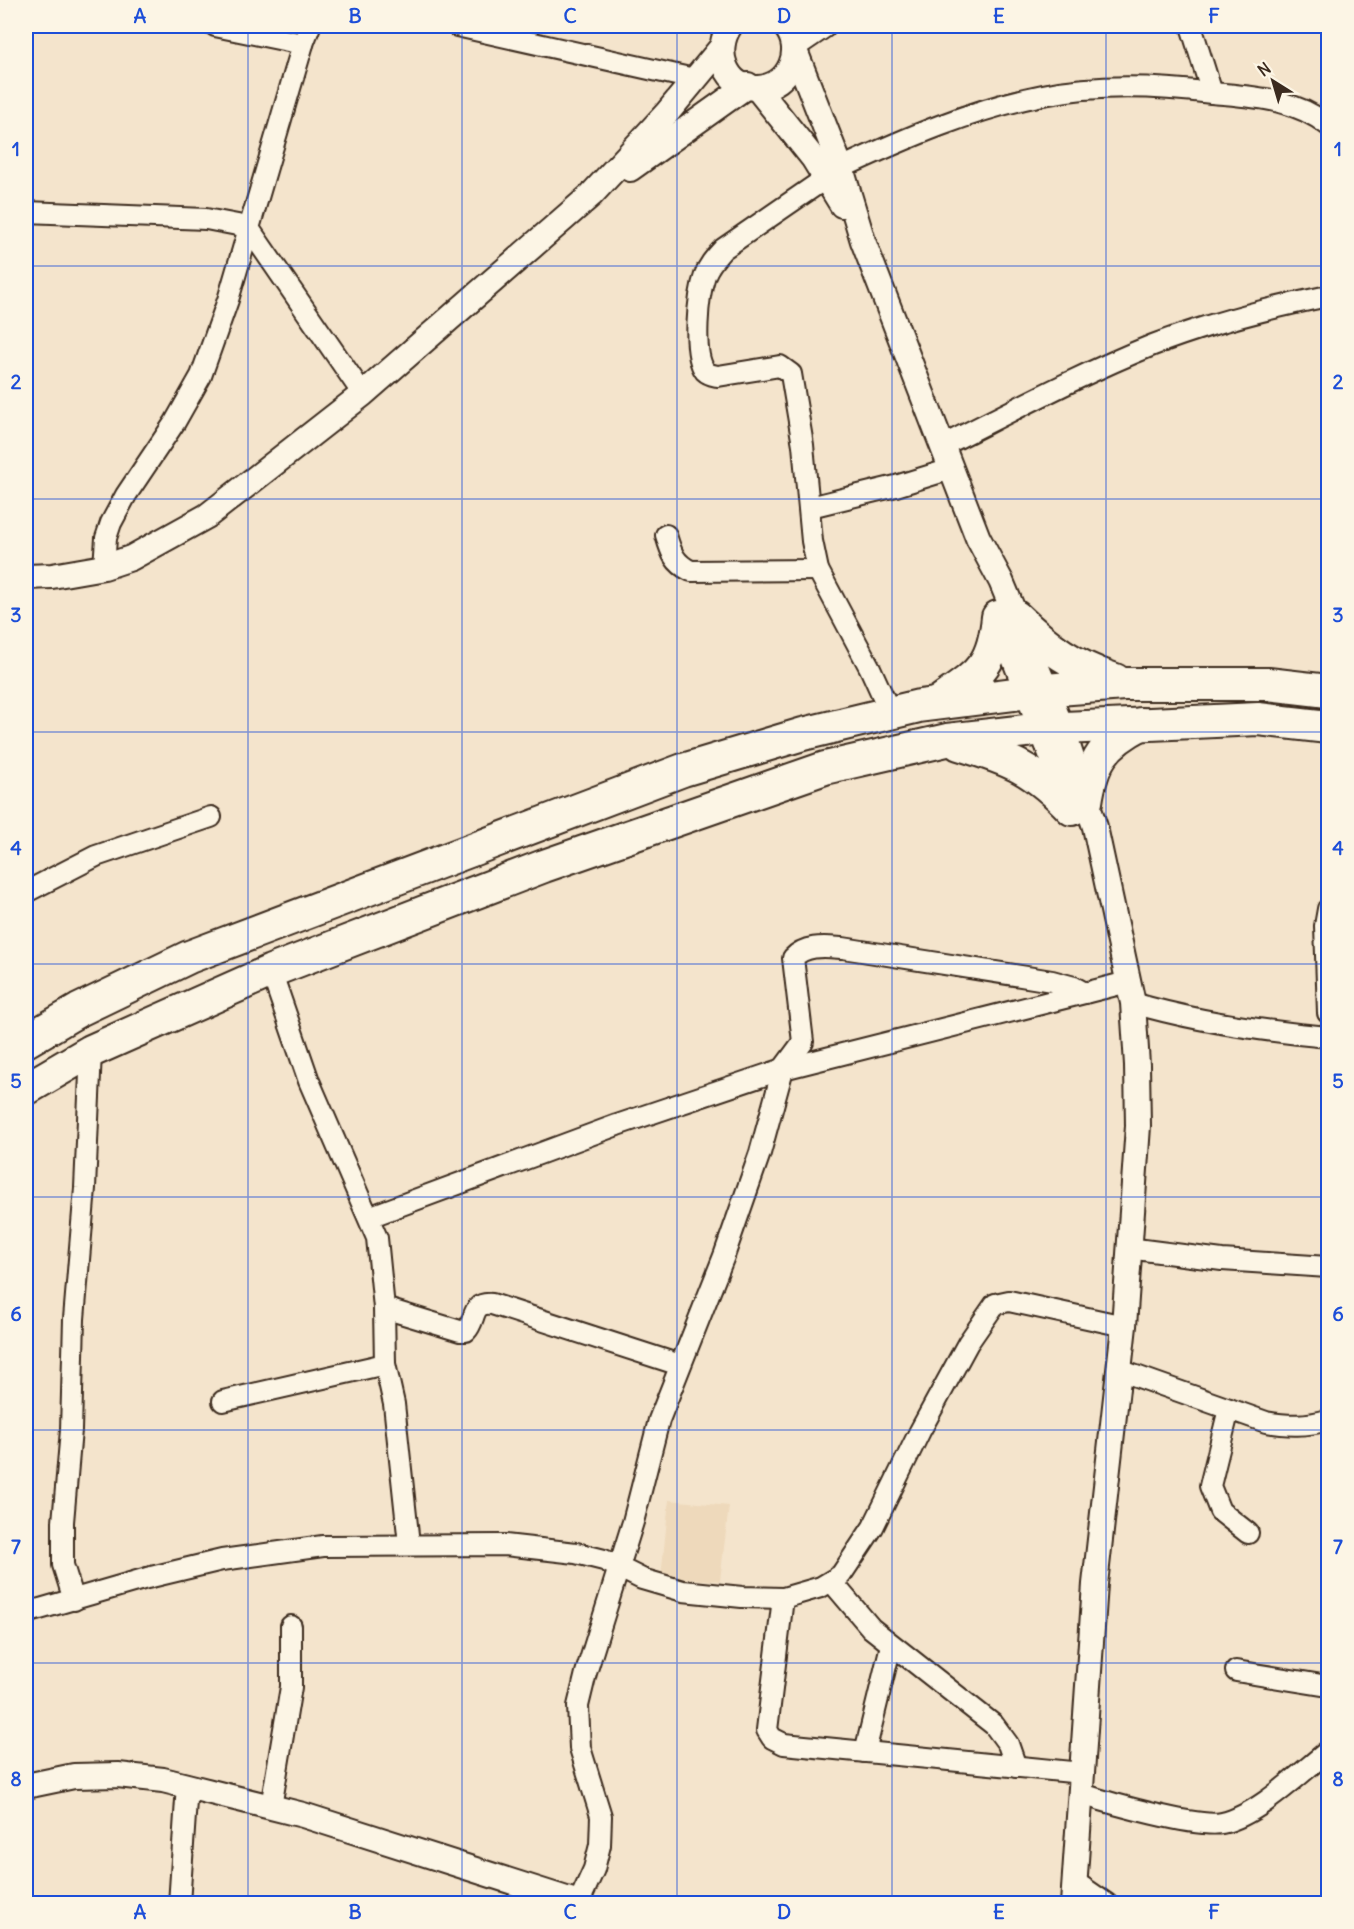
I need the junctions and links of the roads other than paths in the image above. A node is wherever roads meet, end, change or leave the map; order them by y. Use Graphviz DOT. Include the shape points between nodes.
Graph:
graph roads {
  1 [pos="215,26"];
  2 [pos="457,26"];
  3 [pos="823,26"];
  4 [pos="1191,26"];
  5 [pos="306,35"];
  6 [pos="721,35"];
  7 [pos="792,41"];
  8 [pos="694,79"];
  9 [pos="753,87"];
  10 [pos="1212,93"];
  11 [pos="1329,125"];
  12 [pos="834,173"];
  13 [pos="591,195"];
  14 [pos="26,212"];
  15 [pos="248,227"];
  16 [pos="1329,296"];
  17 [pos="363,394"];
  18 [pos="942,446"];
  19 [pos="951,469"];
  20 [pos="810,507"];
  21 [pos="666,535"];
  22 [pos="104,567"];
  23 [pos="818,570"];
  24 [pos="26,577"];
  25 [pos="1007,617"];
  26 [pos="1124,684"];
  27 [pos="1036,691"];
  28 [pos="1329,691"];
  29 [pos="937,704"];
  30 [pos="890,712"];
  31 [pos="1143,723"];
  32 [pos="1329,727"];
  33 [pos="1052,728"];
  34 [pos="947,740"];
  35 [pos="1079,806"];
  36 [pos="211,817"];
  37 [pos="26,892"];
  38 [pos="1329,909"];
  39 [pos="271,971"];
  40 [pos="1131,992"];
  41 [pos="1084,993"];
  42 [pos="1329,1013"];
  43 [pos="1329,1037"];
  44 [pos="26,1041"];
  45 [pos="91,1051"];
  46 [pos="783,1069"];
  47 [pos="26,1089"];
  48 [pos="369,1218"];
  49 [pos="1128,1248"];
  50 [pos="1329,1267"];
  51 [pos="384,1308"];
  52 [pos="1124,1326"];
  53 [pos="385,1364"];
  54 [pos="680,1365"];
  55 [pos="1119,1370"];
  56 [pos="223,1401"];
  57 [pos="1229,1409"];
  58 [pos="1329,1420"];
  59 [pos="1248,1533"];
  60 [pos="409,1544"];
  61 [pos="617,1567"];
  62 [pos="832,1582"];
  63 [pos="783,1598"];
  64 [pos="74,1600"];
  65 [pos="26,1613"];
  66 [pos="291,1626"];
  67 [pos="891,1645"];
  68 [pos="1236,1671"];
  69 [pos="1329,1686"];
  70 [pos="1329,1751"];
  71 [pos="865,1752"];
  72 [pos="1016,1767"];
  73 [pos="1082,1783"];
  74 [pos="187,1785"];
  75 [pos="26,1786"];
  76 [pos="271,1807"];
  77 [pos="1074,1893"];
  78 [pos="523,1895"];
  79 [pos="581,1903"];
  80 [pos="179,1904"];
  81 [pos="1107,1904"];
  1 -- 5 [label="street"];
  2 -- 8 [label="street"];
  3 -- 7 [label="street"];
  4 -- 10 [label="street"];
  5 -- 15 [label="street"];
  6 -- 8 [label="street"];
  6 -- 9 [label="street" via="728,71"];
  7 -- 9 [label="street" via="783,76 773,83"];
  7 -- 12 [label="street"];
  8 -- 13 [label="street"];
  9 -- 12 [label="street"];
  9 -- 13 [label="street"];
  10 -- 11 [label="street" via="1284,102"];
  10 -- 12 [label="street" via="1177,88 1096,88 1044,95 910,136"];
  12 -- 18 [label="street"];
  12 -- 20 [label="street" via="723,249 711,262 699,296 699,353 709,374 780,366 791,374"];
  13 -- 17 [label="street"];
  14 -- 15 [label="street" via="206,219"];
  15 -- 17 [label="street"];
  15 -- 22 [label="street" via="201,376 111,523"];
  16 -- 18 [label="street" via="1225,321 1153,345"];
  17 -- 22 [label="street" via="207,516 131,558"];
  18 -- 19 [label="street"];
  19 -- 20 [label="street"];
  19 -- 25 [label="street" via="978,538 1001,581"];
  20 -- 23 [label="street"];
  21 -- 23 [label="street" via="673,557 691,571"];
  22 -- 24 [label="street"];
  23 -- 30 [label="street"];
  25 -- 26 [label="main road" via="1056,653"];
  25 -- 27 [label="street"];
  25 -- 29 [label="main road" via="990,658 978,674"];
  26 -- 27 [label="main road"];
  26 -- 28 [label="main road" via="1268,684"];
  27 -- 29 [label="main road"];
  27 -- 33 [label="street"];
  29 -- 30 [label="main road"];
  30 -- 44 [label="main road" via="683,771 504,837 189,957 79,1010"];
  31 -- 32 [label="main road" via="1258,719"];
  31 -- 33 [label="main road"];
  31 -- 35 [label="main road" via="1112,742 1096,762"];
  33 -- 34 [label="main road"];
  33 -- 35 [label="street"];
  34 -- 35 [label="main road" via="1004,757"];
  34 -- 39 [label="main road" via="825,768 544,866"];
  35 -- 40 [label="street" via="1095,827"];
  36 -- 37 [label="street" via="96,856"];
  38 -- 42 [label="street" via="1325,926"];
  39 -- 45 [label="main road"];
  39 -- 48 [label="street" via="309,1081"];
  40 -- 41 [label="street"];
  40 -- 43 [label="street" via="1177,1016"];
  40 -- 49 [label="street" via="1138,1126"];
  41 -- 46 [label="street"];
  41 -- 46 [label="street" via="1052,981 843,948 811,948 799,952 793,960 803,1038"];
  45 -- 47 [label="main road"];
  45 -- 64 [label="street" via="63,1522 63,1564"];
  46 -- 48 [label="street" via="617,1125"];
  46 -- 54 [label="street" via="760,1153"];
  48 -- 51 [label="street" via="377,1238"];
  49 -- 50 [label="street" via="1222,1260"];
  49 -- 52 [label="street"];
  51 -- 53 [label="street"];
  51 -- 54 [label="street" via="466,1331 474,1311 492,1304"];
  52 -- 55 [label="street"];
  52 -- 62 [label="street" via="1009,1301 995,1304 987,1311 920,1431 873,1527 841,1575"];
  53 -- 56 [label="street"];
  53 -- 60 [label="street" via="394,1404"];
  54 -- 61 [label="street" via="659,1420"];
  55 -- 57 [label="street"];
  55 -- 73 [label="street" via="1095,1584"];
  57 -- 58 [label="street" via="1290,1426"];
  57 -- 59 [label="street" via="1210,1486 1220,1511"];
  60 -- 61 [label="street" via="505,1545 576,1553"];
  60 -- 64 [label="street" via="324,1546 222,1560"];
  61 -- 63 [label="street" via="683,1591"];
  61 -- 79 [label="street" via="578,1706 580,1748 602,1816 600,1845"];
  62 -- 63 [label="street"];
  62 -- 67 [label="street" via="855,1612"];
  63 -- 71 [label="street" via="767,1730 784,1744"];
  64 -- 65 [label="street"];
  66 -- 76 [label="street" via="291,1687"];
  67 -- 71 [label="street"];
  67 -- 72 [label="street" via="994,1725 1008,1744"];
  68 -- 69 [label="street"];
  70 -- 73 [label="street" via="1263,1802 1224,1822 1201,1823 1111,1803"];
  71 -- 72 [label="street"];
  72 -- 73 [label="street"];
  73 -- 77 [label="street"];
  74 -- 75 [label="street" via="118,1775 74,1776"];
  74 -- 76 [label="street"];
  74 -- 80 [label="street"];
  76 -- 78 [label="street"];
  77 -- 81 [label="street"];
  78 -- 79 [label="street"];
}
